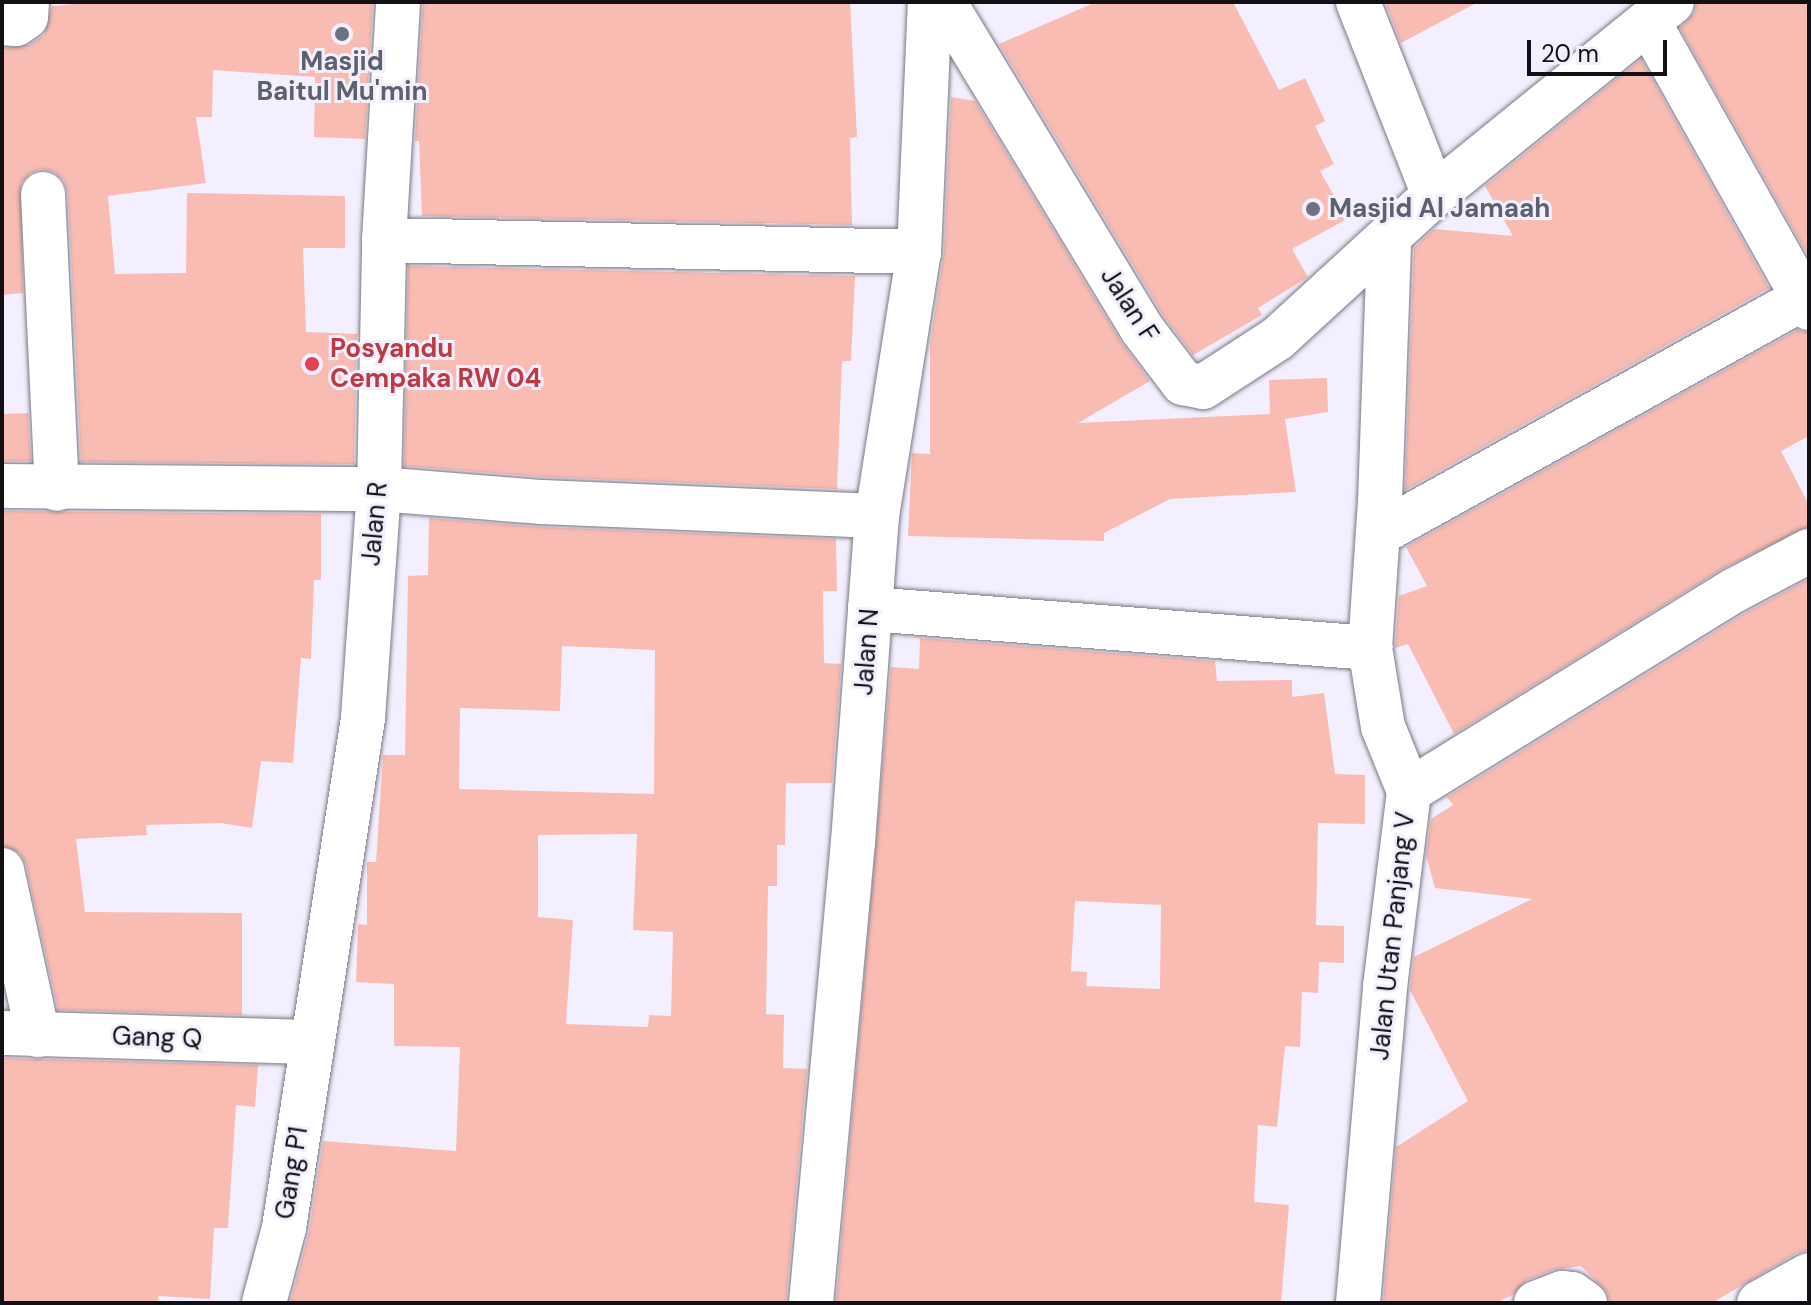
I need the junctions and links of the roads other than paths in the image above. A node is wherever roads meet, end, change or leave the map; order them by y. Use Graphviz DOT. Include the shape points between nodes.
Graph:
graph roads {
  1 [pos="27,2"];
  2 [pos="398,2"];
  3 [pos="930,2"];
  4 [pos="944,2"];
  5 [pos="1358,2"];
  6 [pos="1660,12"];
  7 [pos="2,23"];
  8 [pos="43,194"];
  9 [pos="1434,195"];
  10 [pos="1389,239"];
  11 [pos="384,240"];
  12 [pos="919,252"];
  13 [pos="1806,303"];
  14 [pos="2,486"];
  15 [pos="57,489"];
  16 [pos="379,489"];
  17 [pos="877,516"];
  18 [pos="1378,534"];
  19 [pos="1809,551"];
  20 [pos="870,609"];
  21 [pos="1370,648"];
  22 [pos="1409,791"];
  23 [pos="2,870"];
  24 [pos="20,1034"];
  25 [pos="312,1042"];
  26 [pos="1809,1275"];
  27 [pos="264,1303"];
  28 [pos="811,1303"];
  29 [pos="1358,1303"];
  30 [pos="1536,1303"];
  31 [pos="1585,1303"];
  32 [pos="1759,1303"];
  1 -- 7 [label="street" via="26,17 16,24"];
  2 -- 11 [label="street, Jalan R"];
  3 -- 12 [label="street, Jalan N"];
  4 -- 10 [label="street, Jalan F" via="1142,329 1183,383 1203,387 1266,347"];
  5 -- 9 [label="street"];
  6 -- 9 [label="street, Jalan F"];
  6 -- 13 [label="street"];
  8 -- 15 [label="street"];
  9 -- 10 [label="street, Jalan F"];
  10 -- 18 [label="street, Jalan Utan Panjang V"];
  11 -- 12 [label="street"];
  11 -- 16 [label="street, Jalan R"];
  12 -- 17 [label="street, Jalan N"];
  13 -- 18 [label="street"];
  14 -- 15 [label="street"];
  15 -- 16 [label="street"];
  16 -- 17 [label="street" via="542,502"];
  16 -- 25 [label="street, Jalan R" via="363,718"];
  17 -- 20 [label="street, Jalan N"];
  18 -- 21 [label="street, Jalan Utan Panjang V"];
  19 -- 22 [label="street" via="1708,606"];
  20 -- 21 [label="street"];
  20 -- 28 [label="street, Jalan N"];
  21 -- 22 [label="street, Jalan Utan Panjang V" via="1383,727"];
  22 -- 29 [label="street, Jalan Utan Panjang V" via="1385,987"];
  23 -- 24 [label="street"];
  24 -- 25 [label="street, Gang Q"];
  25 -- 27 [label="street, Gang P1" via="284,1228"];
  26 -- 32 [label="street"];
  30 -- 31 [label="street" via="1562,1293"];
}
